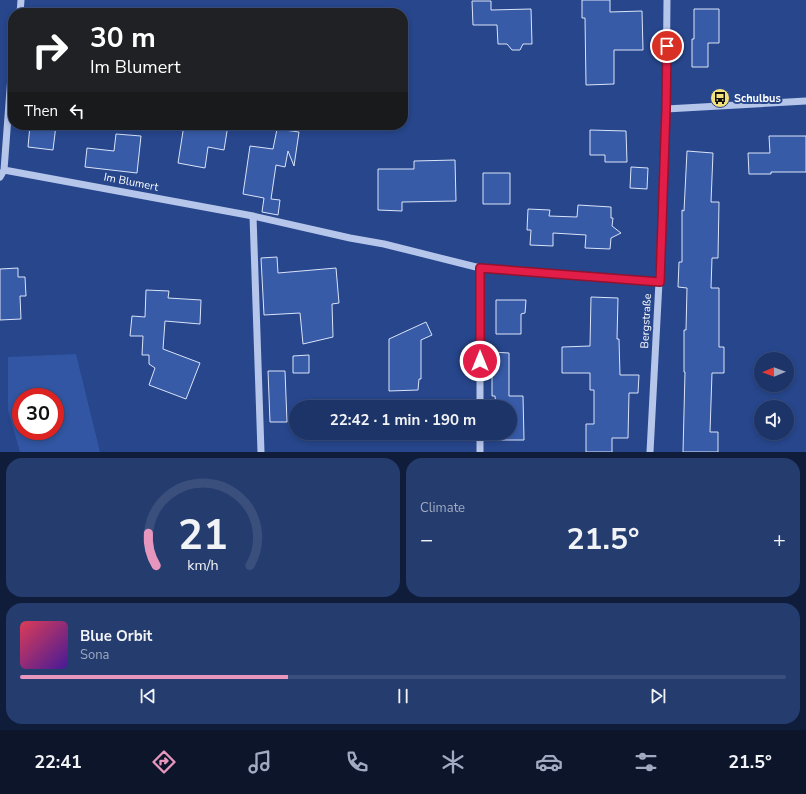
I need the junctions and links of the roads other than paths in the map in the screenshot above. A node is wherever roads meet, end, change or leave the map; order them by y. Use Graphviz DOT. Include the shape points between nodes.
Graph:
graph roads {
  1 [pos="667,0"];
  2 [pos="806,101"];
  3 [pos="666,109"];
  4 [pos="8,116"];
  5 [pos="4,170"];
  6 [pos="0,177"];
  7 [pos="253,216"];
  8 [pos="480,268"];
  9 [pos="660,282"];
  10 [pos="480,400"];
  11 [pos="480,440"];
  12 [pos="261,452"];
  13 [pos="480,452"];
  14 [pos="650,452"];
  1 -- 3 [label="street, Bergstraße"];
  2 -- 3 [label="street"];
  3 -- 9 [label="street, Bergstraße"];
  4 -- 5 [label="street"];
  5 -- 6 [label="street"];
  5 -- 7 [label="street, Im Blumert"];
  7 -- 8 [label="street, Im Blumert"];
  7 -- 12 [label="street"];
  8 -- 9 [label="street, Im Blumert"];
  8 -- 10 [label="street"];
  9 -- 14 [label="street, Bergstraße"];
  11 -- 13 [label="street"];
}
